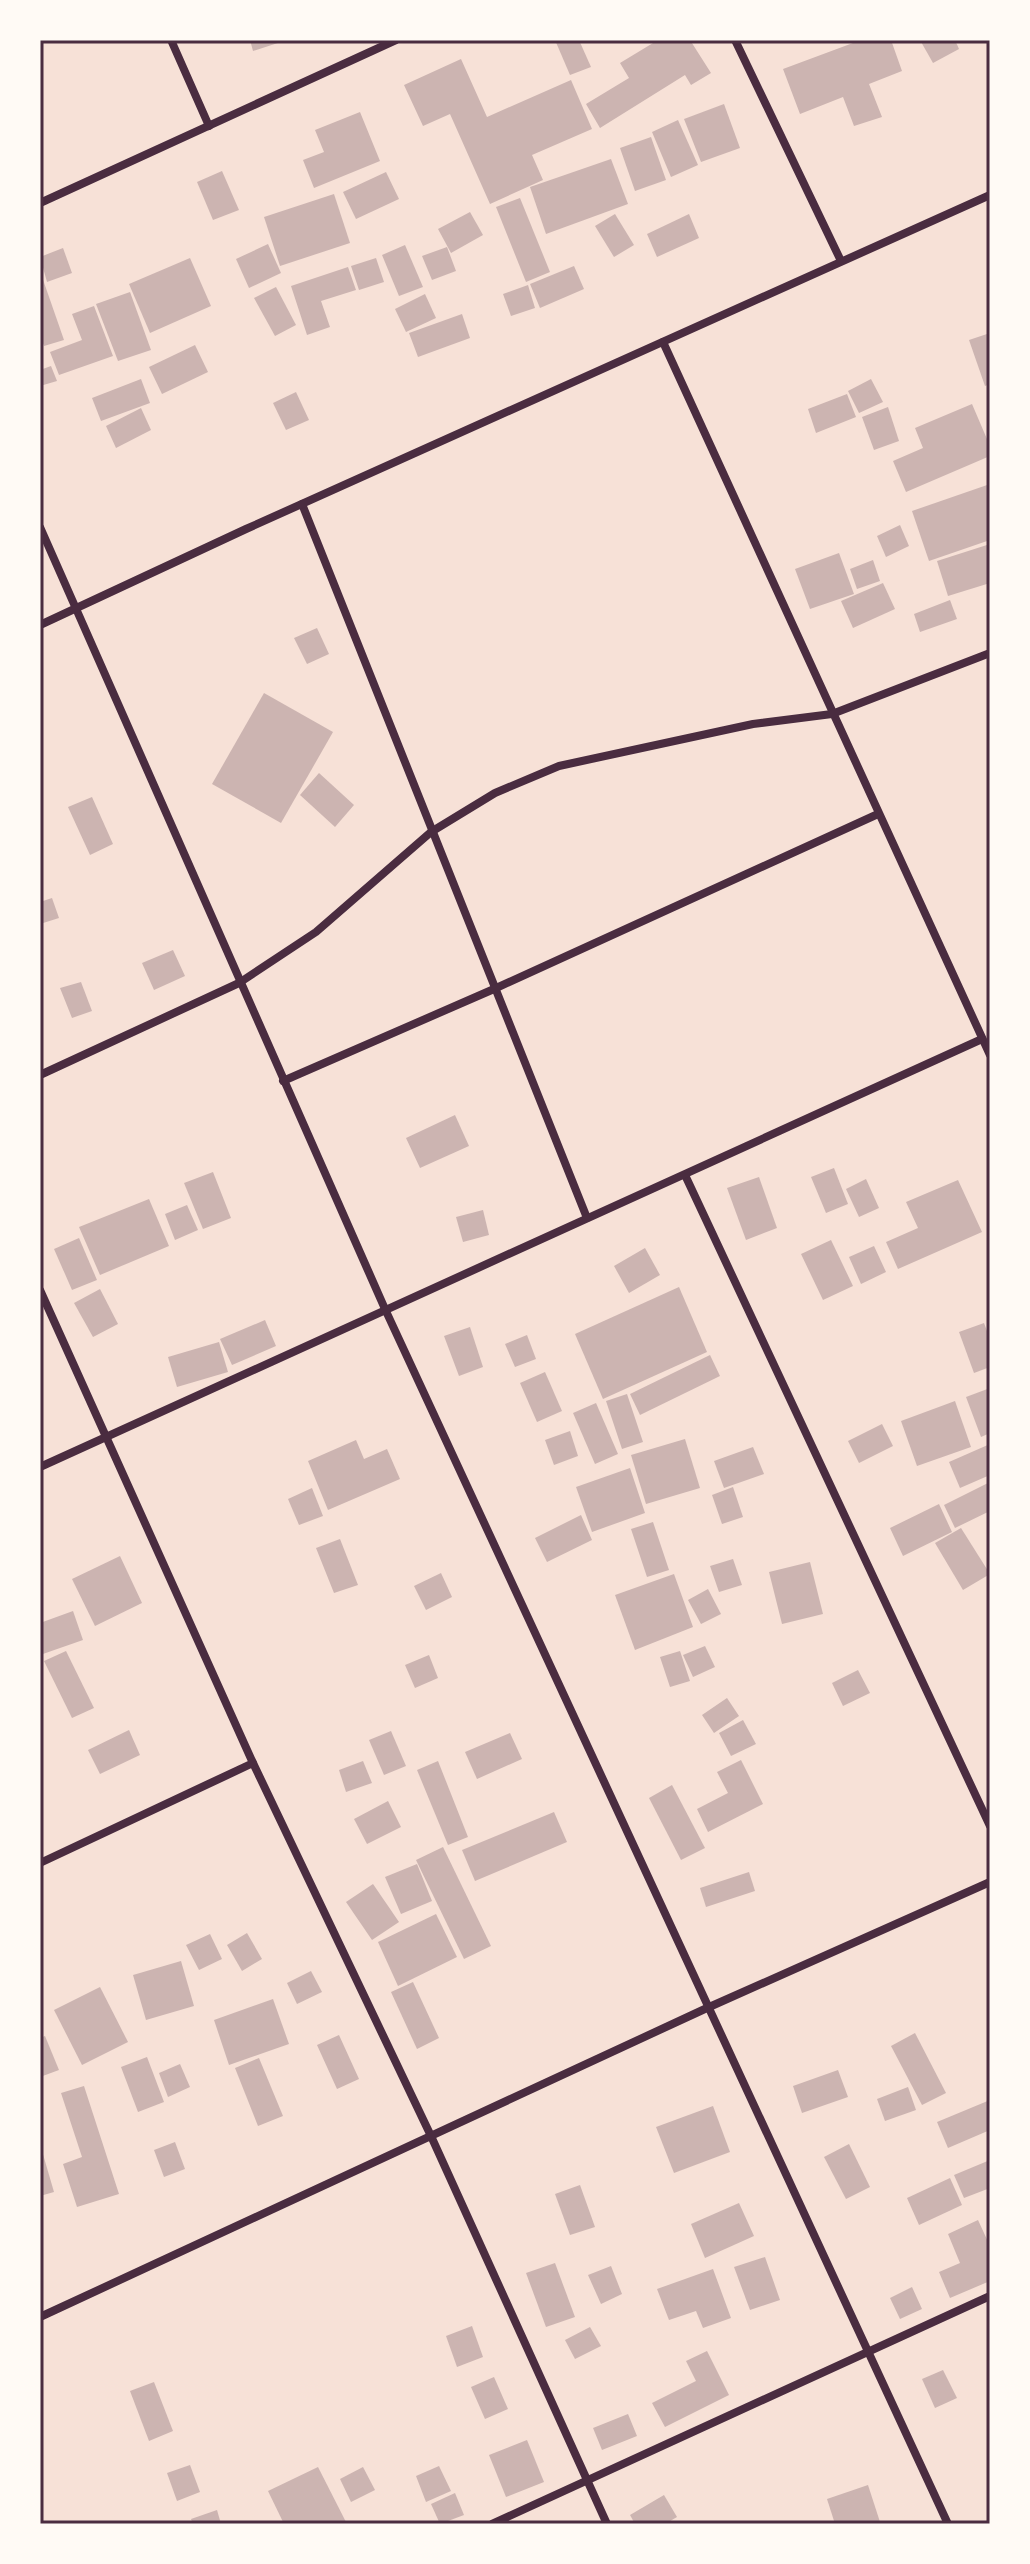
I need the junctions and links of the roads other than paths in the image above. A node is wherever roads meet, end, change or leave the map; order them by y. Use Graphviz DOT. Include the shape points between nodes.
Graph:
graph roads {
  1 [pos="171,40"];
  2 [pos="396,40"];
  3 [pos="735,40"];
  4 [pos="209,126"];
  5 [pos="990,195"];
  6 [pos="40,203"];
  7 [pos="841,261"];
  8 [pos="663,342"];
  9 [pos="302,504"];
  10 [pos="40,527"];
  11 [pos="77,607"];
  12 [pos="40,625"];
  13 [pos="990,653"];
  14 [pos="832,714"];
  15 [pos="878,814"];
  16 [pos="431,832"];
  17 [pos="239,983"];
  18 [pos="494,989"];
  19 [pos="982,1039"];
  20 [pos="990,1055"];
  21 [pos="40,1075"];
  22 [pos="283,1081"];
  23 [pos="685,1175"];
  24 [pos="587,1218"];
  25 [pos="40,1290"];
  26 [pos="385,1309"];
  27 [pos="107,1437"];
  28 [pos="40,1467"];
  29 [pos="253,1763"];
  30 [pos="990,1826"];
  31 [pos="40,1863"];
  32 [pos="990,1882"];
  33 [pos="707,2008"];
  34 [pos="431,2136"];
  35 [pos="990,2296"];
  36 [pos="40,2317"];
  37 [pos="868,2351"];
  38 [pos="587,2481"];
  39 [pos="492,2524"];
  40 [pos="607,2524"];
  41 [pos="948,2524"];
  1 -- 4 [label="street"];
  2 -- 4 [label="street"];
  3 -- 7 [label="street"];
  4 -- 6 [label="street"];
  5 -- 7 [label="street"];
  7 -- 8 [label="street"];
  8 -- 9 [label="street"];
  8 -- 14 [label="street"];
  9 -- 11 [label="street"];
  9 -- 16 [label="street"];
  10 -- 11 [label="street"];
  11 -- 12 [label="street"];
  11 -- 17 [label="street"];
  13 -- 14 [label="street"];
  14 -- 15 [label="street"];
  14 -- 16 [label="street" via="753,724 559,766 495,793"];
  15 -- 18 [label="street"];
  15 -- 19 [label="street"];
  16 -- 17 [label="street" via="316,932"];
  16 -- 18 [label="street"];
  17 -- 21 [label="street"];
  17 -- 22 [label="street"];
  18 -- 22 [label="street"];
  18 -- 24 [label="street"];
  19 -- 20 [label="street"];
  19 -- 23 [label="street"];
  22 -- 26 [label="street"];
  23 -- 24 [label="street"];
  23 -- 30 [label="street"];
  24 -- 26 [label="street"];
  25 -- 27 [label="street"];
  26 -- 27 [label="street"];
  26 -- 33 [label="street"];
  27 -- 28 [label="street"];
  27 -- 29 [label="street"];
  29 -- 31 [label="street"];
  29 -- 34 [label="street"];
  32 -- 33 [label="street"];
  33 -- 34 [label="street"];
  33 -- 37 [label="street"];
  34 -- 36 [label="street"];
  34 -- 38 [label="street"];
  35 -- 37 [label="street"];
  37 -- 38 [label="street"];
  37 -- 41 [label="street"];
  38 -- 39 [label="street"];
  38 -- 40 [label="street"];
}
